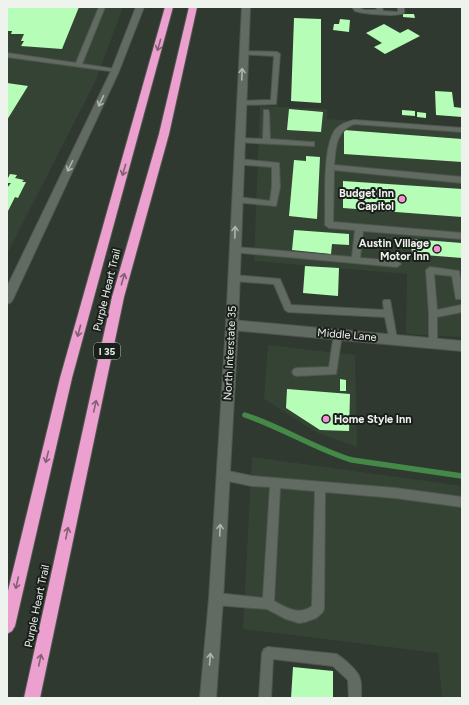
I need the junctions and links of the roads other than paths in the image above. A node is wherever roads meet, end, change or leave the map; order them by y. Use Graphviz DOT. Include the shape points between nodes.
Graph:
graph roads {
  1 [pos="102,7"];
  2 [pos="140,7"];
  3 [pos="170,7"];
  4 [pos="193,7"];
  5 [pos="246,7"];
  6 [pos="356,7"];
  7 [pos="400,7"];
  8 [pos="379,10"];
  9 [pos="243,54"];
  10 [pos="7,55"];
  11 [pos="78,66"];
  12 [pos="116,71"];
  13 [pos="241,103"];
  14 [pos="266,112"];
  15 [pos="462,130"];
  16 [pos="239,140"];
  17 [pos="266,142"];
  18 [pos="312,144"];
  19 [pos="238,162"];
  20 [pos="331,167"];
  21 [pos="462,180"];
  22 [pos="237,200"];
  23 [pos="359,227"];
  24 [pos="462,236"];
  25 [pos="235,250"];
  26 [pos="356,260"];
  27 [pos="397,264"];
  28 [pos="234,278"];
  29 [pos="459,298"];
  30 [pos="7,299"];
  31 [pos="387,302"];
  32 [pos="461,309"];
  33 [pos="389,314"];
  34 [pos="433,314"];
  35 [pos="232,324"];
  36 [pos="338,334"];
  37 [pos="393,339"];
  38 [pos="433,343"];
  39 [pos="462,346"];
  40 [pos="297,372"];
  41 [pos="223,475"];
  42 [pos="275,483"];
  43 [pos="320,487"];
  44 [pos="462,502"];
  45 [pos="216,599"];
  46 [pos="268,604"];
  47 [pos="7,626"];
  48 [pos="206,695"];
  49 [pos="32,698"];
  50 [pos="265,698"];
  51 [pos="355,698"];
  1 -- 11 [label="lane"];
  2 -- 12 [label="main road"];
  3 -- 47 [label="highway, Purple Heart Trail, one-way" via="66,378"];
  49 -- 4 [label="highway, Purple Heart Trail / I 35, one-way" via="118,297 164,134"];
  5 -- 9 [label="main road, North Interstate 35"];
  6 -- 8 [label="lane" via="357,10 364,12"];
  7 -- 8 [label="lane" via="401,13 398,14"];
  13 -- 9 [label="main road, North Interstate 35, one-way"];
  9 -- 13 [label="lane" via="277,54 274,102"];
  10 -- 11 [label="lane"];
  11 -- 12 [label="lane"];
  12 -- 30 [label="main road, one-way"];
  13 -- 16 [label="main road, North Interstate 35"];
  14 -- 17 [label="lane"];
  15 -- 20 [label="lane" via="354,122 337,132 332,149"];
  16 -- 17 [label="lane"];
  16 -- 19 [label="main road, North Interstate 35"];
  17 -- 18 [label="lane"];
  19 -- 22 [label="main road, North Interstate 35"];
  19 -- 22 [label="lane" via="276,165 276,187 273,204"];
  20 -- 21 [label="lane"];
  20 -- 23 [label="lane" via="329,225"];
  25 -- 22 [label="main road, North Interstate 35, one-way"];
  23 -- 24 [label="lane"];
  23 -- 26 [label="lane"];
  25 -- 26 [label="lane"];
  25 -- 28 [label="main road, North Interstate 35"];
  26 -- 27 [label="lane"];
  28 -- 33 [label="lane" via="277,281 288,308"];
  28 -- 35 [label="main road, North Interstate 35"];
  29 -- 34 [label="lane" via="456,273 430,270"];
  31 -- 33 [label="lane"];
  32 -- 34 [label="lane"];
  33 -- 37 [label="lane"];
  34 -- 38 [label="lane"];
  35 -- 36 [label="main road, Middle Lane"];
  35 -- 41 [label="main road, North Interstate 35"];
  36 -- 37 [label="main road, Middle Lane"];
  36 -- 40 [label="lane" via="333,371"];
  37 -- 38 [label="main road, Middle Lane"];
  38 -- 39 [label="main road, Middle Lane"];
  41 -- 42 [label="lane"];
  45 -- 41 [label="main road, North Interstate 35, one-way"];
  42 -- 43 [label="lane"];
  42 -- 46 [label="lane"];
  43 -- 44 [label="lane"];
  43 -- 46 [label="lane" via="318,609 312,615 292,618"];
  45 -- 46 [label="lane"];
  48 -- 45 [label="main road, North Interstate 35, one-way"];
  50 -- 51 [label="lane" via="268,653 336,660 354,677"];
}
